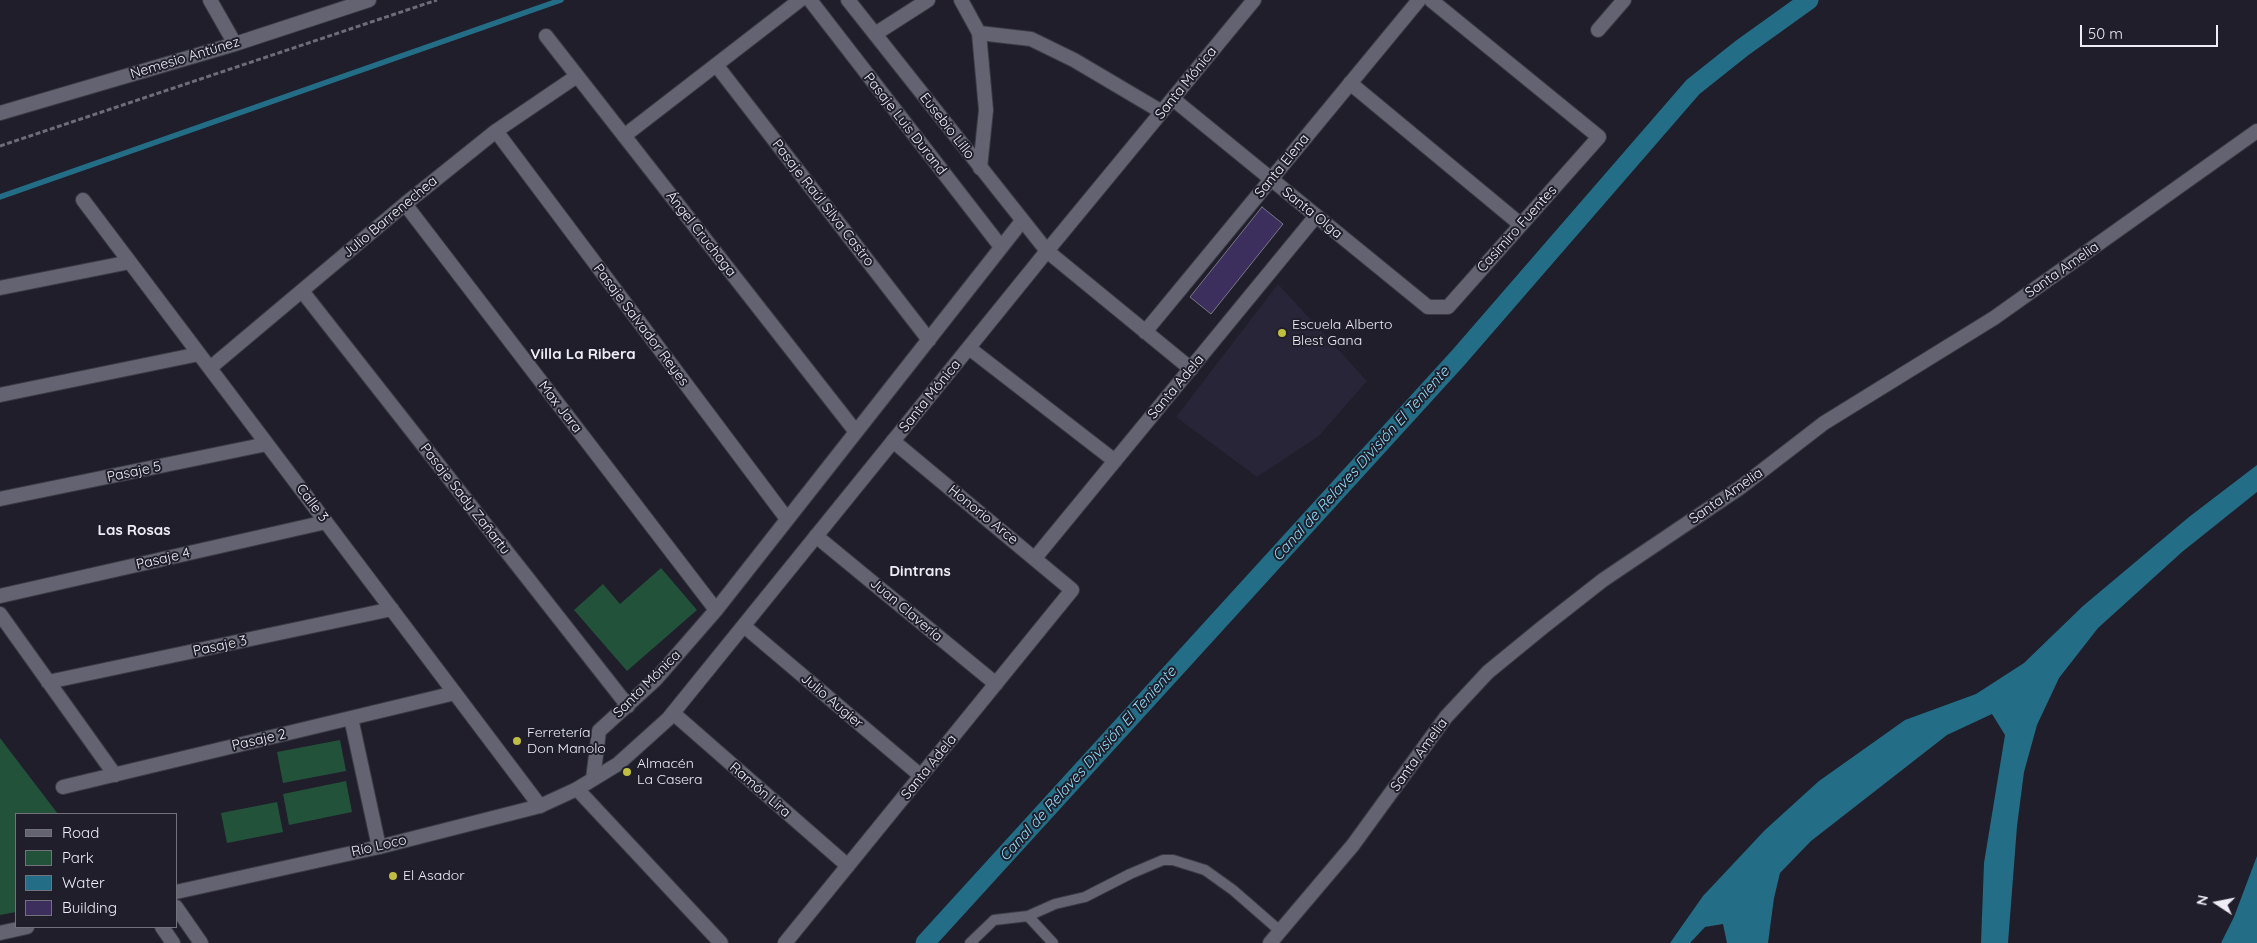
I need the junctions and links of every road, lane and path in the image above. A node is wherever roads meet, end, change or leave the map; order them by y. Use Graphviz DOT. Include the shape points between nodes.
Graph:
graph roads {
  1 [pos="210,0"];
  2 [pos="370,0"];
  3 [pos="437,0"];
  4 [pos="800,0"];
  5 [pos="810,0"];
  6 [pos="848,0"];
  7 [pos="928,0"];
  8 [pos="962,0"];
  9 [pos="1254,0"];
  10 [pos="1419,0"];
  11 [pos="1431,0"];
  12 [pos="1624,0"];
  13 [pos="1598,30"];
  14 [pos="979,33"];
  15 [pos="875,34"];
  16 [pos="546,36"];
  17 [pos="235,44"];
  18 [pos="717,66"];
  19 [pos="577,76"];
  20 [pos="1350,83"];
  21 [pos="1172,99"];
  22 [pos="1162,112"];
  23 [pos="0,113"];
  24 [pos="496,131"];
  25 [pos="2257,131"];
  26 [pos="624,136"];
  27 [pos="0,146"];
  28 [pos="980,168"];
  29 [pos="1271,179"];
  30 [pos="83,200"];
  31 [pos="405,204"];
  32 [pos="1316,216"];
  33 [pos="1022,221"];
  34 [pos="1520,224"];
  35 [pos="1001,247"];
  36 [pos="1047,251"];
  37 [pos="130,262"];
  38 [pos="0,288"];
  39 [pos="302,291"];
  40 [pos="1428,307"];
  41 [pos="1145,332"];
  42 [pos="929,340"];
  43 [pos="969,348"];
  44 [pos="199,354"];
  45 [pos="210,368"];
  46 [pos="1190,369"];
  47 [pos="0,394"];
  48 [pos="856,432"];
  49 [pos="893,441"];
  50 [pos="267,444"];
  51 [pos="1115,461"];
  52 [pos="0,499"];
  53 [pos="787,519"];
  54 [pos="326,522"];
  55 [pos="816,536"];
  56 [pos="1035,558"];
  57 [pos="1072,590"];
  58 [pos="0,596"];
  59 [pos="392,609"];
  60 [pos="716,610"];
  61 [pos="0,614"];
  62 [pos="744,626"];
  63 [pos="48,682"];
  64 [pos="996,684"];
  65 [pos="455,693"];
  66 [pos="628,706"];
  67 [pos="673,713"];
  68 [pos="351,718"];
  69 [pos="115,775"];
  70 [pos="921,776"];
  71 [pos="593,779"];
  72 [pos="63,787"];
  73 [pos="577,789"];
  74 [pos="540,806"];
  75 [pos="379,847"];
  76 [pos="848,866"];
  77 [pos="178,892"];
  78 [pos="178,910"];
  79 [pos="1028,916"];
  80 [pos="24,928"];
  81 [pos="163,928"];
  82 [pos="1280,932"];
  83 [pos="0,935"];
  84 [pos="5,943"];
  85 [pos="173,943"];
  86 [pos="201,943"];
  87 [pos="721,943"];
  88 [pos="785,943"];
  89 [pos="970,943"];
  90 [pos="1053,943"];
  91 [pos="1270,943"];
  1 -- 17 [label="street"];
  2 -- 17 [label="street, Nemesio Antúnez"];
  3 -- 27 [label="path"];
  4 -- 18 [label="street"];
  5 -- 35 [label="street, Pasaje Luis Durand"];
  6 -- 15 [label="street, Eusebio Lillo"];
  7 -- 15 [label="street"];
  8 -- 14 [label="street"];
  9 -- 21 [label="street, Santa Mónica"];
  10 -- 20 [label="street, Santa Elena"];
  11 -- 34 [label="street, Casimiro Fuentes" via="1599,137"];
  12 -- 13 [label="street"];
  14 -- 22 [label="street" via="1031,39 1074,60"];
  14 -- 28 [label="street" via="986,110"];
  15 -- 28 [label="street, Eusebio Lillo"];
  16 -- 19 [label="street, Ángel Cruchaga"];
  17 -- 23 [label="street, Nemesio Antúnez"];
  18 -- 26 [label="street"];
  18 -- 42 [label="street, Pasaje Raúl Silva Castro"];
  19 -- 24 [label="street, Julio Barrenechea"];
  19 -- 26 [label="street, Ángel Cruchaga"];
  20 -- 29 [label="street, Santa Elena"];
  20 -- 34 [label="street"];
  21 -- 22 [label="street, Santa Mónica"];
  21 -- 29 [label="street, Santa Olga"];
  22 -- 36 [label="street, Santa Mónica"];
  24 -- 31 [label="street, Julio Barrenechea"];
  24 -- 53 [label="street, Pasaje Salvador Reyes"];
  25 -- 82 [label="street, Santa Amelia" via="1994,318 1824,423 1741,487 1603,580 1536,632 1488,672 1446,717 1354,846"];
  26 -- 48 [label="street, Ángel Cruchaga"];
  28 -- 33 [label="street, Eusebio Lillo"];
  29 -- 32 [label="street, Santa Olga"];
  29 -- 41 [label="street, Santa Elena"];
  30 -- 37 [label="street, Calle 3"];
  31 -- 39 [label="street, Julio Barrenechea"];
  31 -- 60 [label="street, Max Jara"];
  32 -- 40 [label="street, Santa Olga"];
  32 -- 46 [label="street, Santa Adela"];
  33 -- 35 [label="street, Santa Mónica"];
  33 -- 36 [label="street, Eusebio Lillo"];
  34 -- 40 [label="street, Casimiro Fuentes" via="1448,307"];
  35 -- 42 [label="street, Santa Mónica"];
  36 -- 41 [label="street, Eusebio Lillo"];
  36 -- 43 [label="street, Santa Mónica"];
  37 -- 38 [label="street"];
  37 -- 44 [label="street, Calle 3"];
  39 -- 45 [label="street, Julio Barrenechea"];
  39 -- 66 [label="street, Pasaje Sady Zañartu"];
  41 -- 46 [label="street, Eusebio Lillo"];
  42 -- 48 [label="street, Santa Mónica"];
  43 -- 49 [label="street, Santa Mónica"];
  43 -- 51 [label="street"];
  44 -- 45 [label="street, Calle 3"];
  44 -- 47 [label="street"];
  45 -- 50 [label="street, Calle 3"];
  46 -- 51 [label="street, Santa Adela"];
  48 -- 53 [label="street, Santa Mónica"];
  49 -- 55 [label="street, Santa Mónica"];
  49 -- 56 [label="street, Honorio Arce"];
  50 -- 52 [label="street, Pasaje 5"];
  50 -- 54 [label="street, Calle 3"];
  51 -- 56 [label="street, Santa Adela"];
  53 -- 60 [label="street, Santa Mónica"];
  54 -- 58 [label="street, Pasaje 4"];
  54 -- 59 [label="street, Calle 3"];
  55 -- 62 [label="street, Santa Mónica"];
  55 -- 64 [label="street, Juan Clavería"];
  56 -- 57 [label="street, Honorio Arce"];
  57 -- 64 [label="street, Santa Adela"];
  59 -- 63 [label="street, Pasaje 3"];
  59 -- 65 [label="street, Calle 3"];
  60 -- 66 [label="street, Santa Mónica"];
  61 -- 63 [label="street"];
  62 -- 67 [label="street, Santa Mónica"];
  62 -- 70 [label="street, Julio Augier"];
  63 -- 69 [label="street"];
  64 -- 70 [label="street, Santa Adela"];
  65 -- 68 [label="street, Pasaje 2"];
  65 -- 74 [label="street, Calle 3"];
  66 -- 71 [label="street, Santa Mónica" via="599,731"];
  67 -- 71 [label="street, Santa Mónica" via="618,764"];
  67 -- 76 [label="street, Ramón Lira"];
  68 -- 69 [label="street, Pasaje 2"];
  68 -- 75 [label="street"];
  69 -- 72 [label="street, Pasaje 2"];
  70 -- 76 [label="street, Santa Adela"];
  71 -- 73 [label="street, Santa Mónica"];
  73 -- 74 [label="street, Río Loco"];
  73 -- 87 [label="street"];
  74 -- 75 [label="street, Río Loco"];
  75 -- 77 [label="street, Río Loco"];
  76 -- 88 [label="street, Santa Adela"];
  78 -- 86 [label="street"];
  79 -- 82 [label="lane" via="1054,904 1084,897 1163,860 1173,860 1205,870"];
  79 -- 89 [label="lane" via="994,920"];
  79 -- 90 [label="lane"];
  80 -- 83 [label="street"];
  81 -- 85 [label="street"];
  82 -- 91 [label="street, Santa Amelia"];
  83 -- 84 [label="street"];
}
